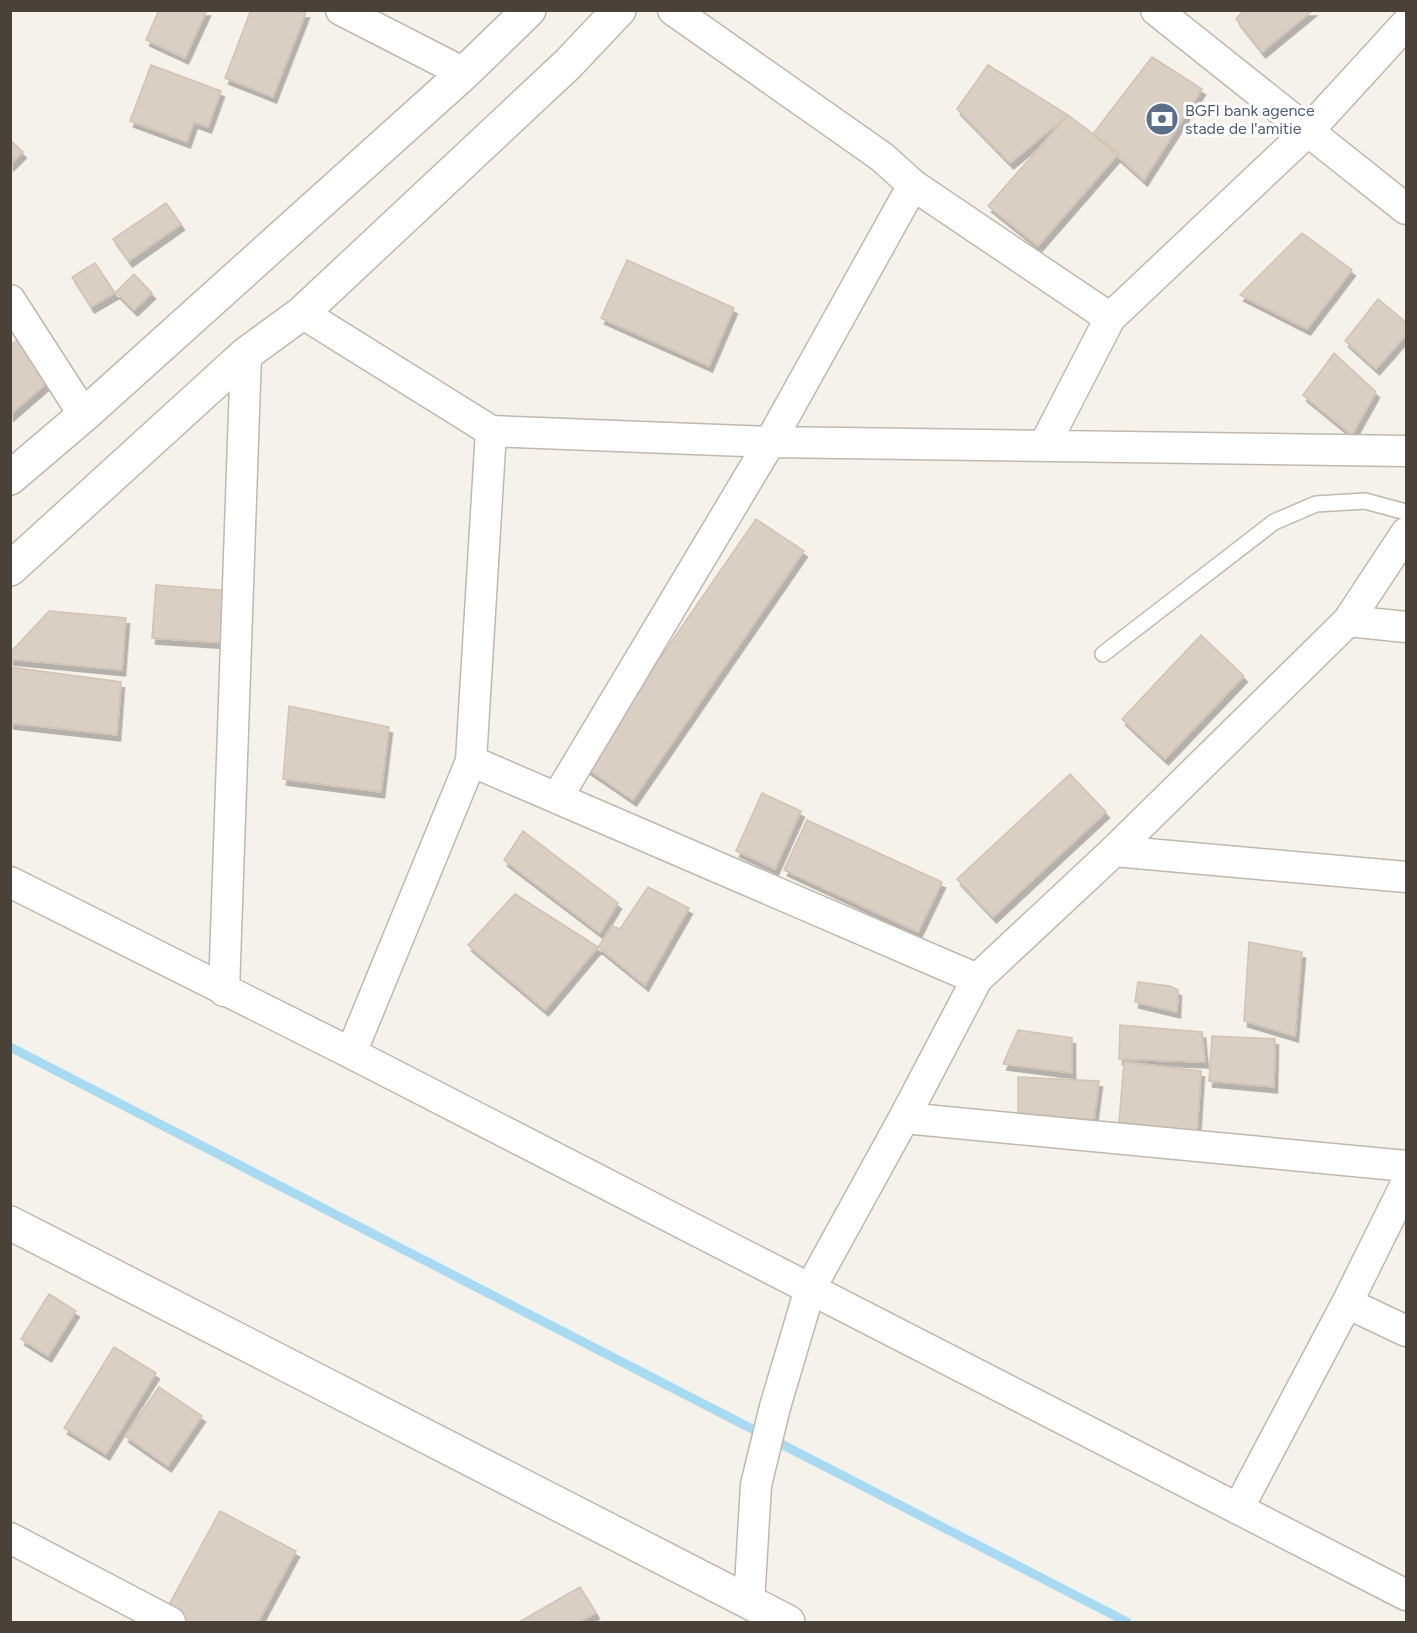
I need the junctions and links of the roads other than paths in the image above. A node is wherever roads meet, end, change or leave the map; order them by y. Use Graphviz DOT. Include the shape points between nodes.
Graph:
graph roads {
  1 [pos="341,10"];
  2 [pos="529,10"];
  3 [pos="620,10"];
  4 [pos="673,10"];
  5 [pos="1156,10"];
  6 [pos="1407,24"];
  7 [pos="464,73"];
  8 [pos="1308,131"];
  9 [pos="914,185"];
  10 [pos="1407,209"];
  11 [pos="10,300"];
  12 [pos="302,313"];
  13 [pos="1110,318"];
  14 [pos="246,354"];
  15 [pos="84,416"];
  16 [pos="491,431"];
  17 [pos="770,442"];
  18 [pos="1045,444"];
  19 [pos="1407,451"];
  20 [pos="10,478"];
  21 [pos="1407,512"];
  22 [pos="1407,532"];
  23 [pos="10,569"];
  24 [pos="1348,621"];
  25 [pos="1407,627"];
  26 [pos="1103,654"];
  27 [pos="471,761"];
  28 [pos="557,798"];
  29 [pos="1114,851"];
  30 [pos="1407,876"];
  31 [pos="10,882"];
  32 [pos="977,979"];
  33 [pos="224,991"];
  34 [pos="351,1053"];
  35 [pos="904,1118"];
  36 [pos="1407,1166"];
  37 [pos="1407,1184"];
  38 [pos="10,1223"];
  39 [pos="810,1288"];
  40 [pos="1347,1303"];
  41 [pos="1407,1331"];
  42 [pos="1238,1509"];
  43 [pos="10,1538"];
  44 [pos="1407,1595"];
  45 [pos="749,1602"];
  46 [pos="170,1623"];
  47 [pos="788,1623"];
  1 -- 7 [label="street"];
  2 -- 7 [label="street"];
  3 -- 12 [label="street" via="568,64"];
  4 -- 9 [label="street" via="882,157"];
  5 -- 8 [label="street"];
  6 -- 8 [label="street"];
  7 -- 15 [label="street"];
  8 -- 10 [label="street"];
  8 -- 13 [label="street"];
  9 -- 13 [label="street"];
  9 -- 17 [label="street"];
  11 -- 15 [label="street"];
  12 -- 14 [label="street"];
  12 -- 16 [label="street"];
  13 -- 18 [label="street"];
  14 -- 23 [label="street"];
  14 -- 33 [label="street"];
  15 -- 20 [label="street"];
  16 -- 17 [label="street"];
  16 -- 27 [label="street"];
  17 -- 18 [label="street"];
  17 -- 28 [label="street"];
  18 -- 19 [label="street"];
  21 -- 26 [label="lane" via="1365,501 1316,504 1274,522"];
  22 -- 24 [label="street"];
  24 -- 25 [label="street"];
  24 -- 29 [label="street"];
  27 -- 28 [label="street"];
  27 -- 34 [label="street"];
  28 -- 32 [label="street"];
  29 -- 30 [label="street"];
  29 -- 32 [label="street"];
  31 -- 33 [label="street"];
  32 -- 35 [label="street"];
  33 -- 34 [label="street"];
  34 -- 39 [label="street"];
  35 -- 36 [label="street"];
  35 -- 39 [label="street"];
  37 -- 40 [label="street"];
  38 -- 45 [label="street"];
  39 -- 42 [label="street"];
  39 -- 45 [label="street" via="756,1485"];
  40 -- 41 [label="street"];
  40 -- 42 [label="street"];
  42 -- 44 [label="street"];
  43 -- 46 [label="street"];
  45 -- 47 [label="street"];
}
